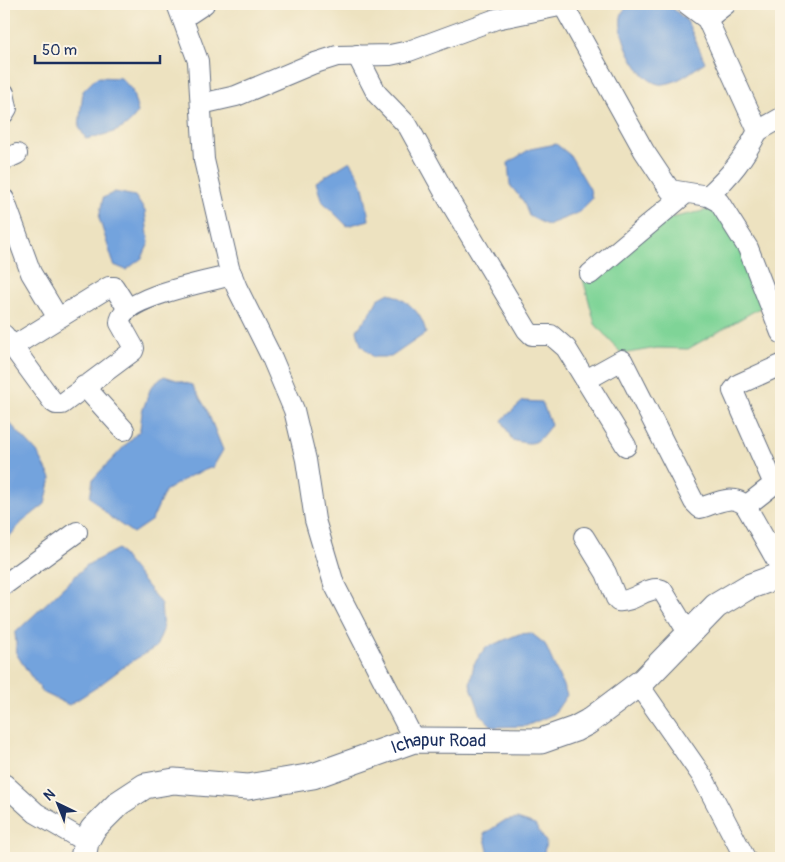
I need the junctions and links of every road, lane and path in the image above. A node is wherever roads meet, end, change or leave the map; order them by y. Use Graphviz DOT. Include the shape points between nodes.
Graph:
graph roads {
  1 [pos="204,4"];
  2 [pos="566,4"];
  3 [pos="687,4"];
  4 [pos="726,4"];
  5 [pos="180,11"];
  6 [pos="494,11"];
  7 [pos="707,19"];
  8 [pos="357,56"];
  9 [pos="4,93"];
  10 [pos="201,104"];
  11 [pos="4,113"];
  12 [pos="781,118"];
  13 [pos="758,131"];
  14 [pos="686,193"];
  15 [pos="708,196"];
  16 [pos="4,199"];
  17 [pos="590,274"];
  18 [pos="232,275"];
  19 [pos="128,309"];
  20 [pos="58,318"];
  21 [pos="781,333"];
  22 [pos="8,341"];
  23 [pos="781,366"];
  24 [pos="586,380"];
  25 [pos="84,386"];
  26 [pos="124,430"];
  27 [pos="626,446"];
  28 [pos="746,506"];
  29 [pos="78,532"];
  30 [pos="584,537"];
  31 [pos="781,568"];
  32 [pos="781,575"];
  33 [pos="4,585"];
  34 [pos="689,634"];
  35 [pos="638,684"];
  36 [pos="414,740"];
  37 [pos="4,784"];
  38 [pos="84,850"];
  39 [pos="745,858"];
  1 -- 5 [label="street"];
  2 -- 6 [label="street"];
  2 -- 14 [label="street" via="644,151 670,190"];
  3 -- 7 [label="street"];
  4 -- 7 [label="street"];
  5 -- 10 [label="street" via="198,61"];
  6 -- 8 [label="street" via="409,51"];
  7 -- 13 [label="street"];
  8 -- 10 [label="street" via="337,56 236,96"];
  8 -- 24 [label="street" via="377,94 408,126 527,330 532,335 553,336 566,348"];
  9 -- 11 [label="street" via="7,108"];
  10 -- 18 [label="street" via="204,160"];
  12 -- 13 [label="street"];
  13 -- 15 [label="street" via="727,180"];
  14 -- 15 [label="street"];
  14 -- 17 [label="street"];
  15 -- 21 [label="street" via="719,202 748,248"];
  16 -- 20 [label="street" via="30,273"];
  18 -- 19 [label="street" via="150,297"];
  18 -- 36 [label="street" via="294,410 306,460 314,520 334,584"];
  19 -- 20 [label="street" via="114,287"];
  19 -- 25 [label="street" via="122,314 120,323 133,351"];
  20 -- 22 [label="street"];
  22 -- 25 [label="street" via="56,404 62,404"];
  23 -- 28 [label="street" via="739,384 733,391 774,484"];
  24 -- 27 [label="street"];
  24 -- 28 [label="street" via="622,360 694,502 700,508 736,499"];
  25 -- 26 [label="street"];
  28 -- 31 [label="street"];
  29 -- 33 [label="street"];
  30 -- 34 [label="street" via="606,573 616,598 621,602 654,588 662,590"];
  32 -- 34 [label="street, Ichapur Road" via="748,587 716,606"];
  34 -- 35 [label="street, Ichapur Road"];
  35 -- 36 [label="street, Ichapur Road" via="588,722 541,741"];
  35 -- 39 [label="street" via="702,776"];
  36 -- 38 [label="street, Ichapur Road" via="313,776 285,781 248,787 174,781 145,786 106,815 93,829"];
  37 -- 38 [label="street"];
}
